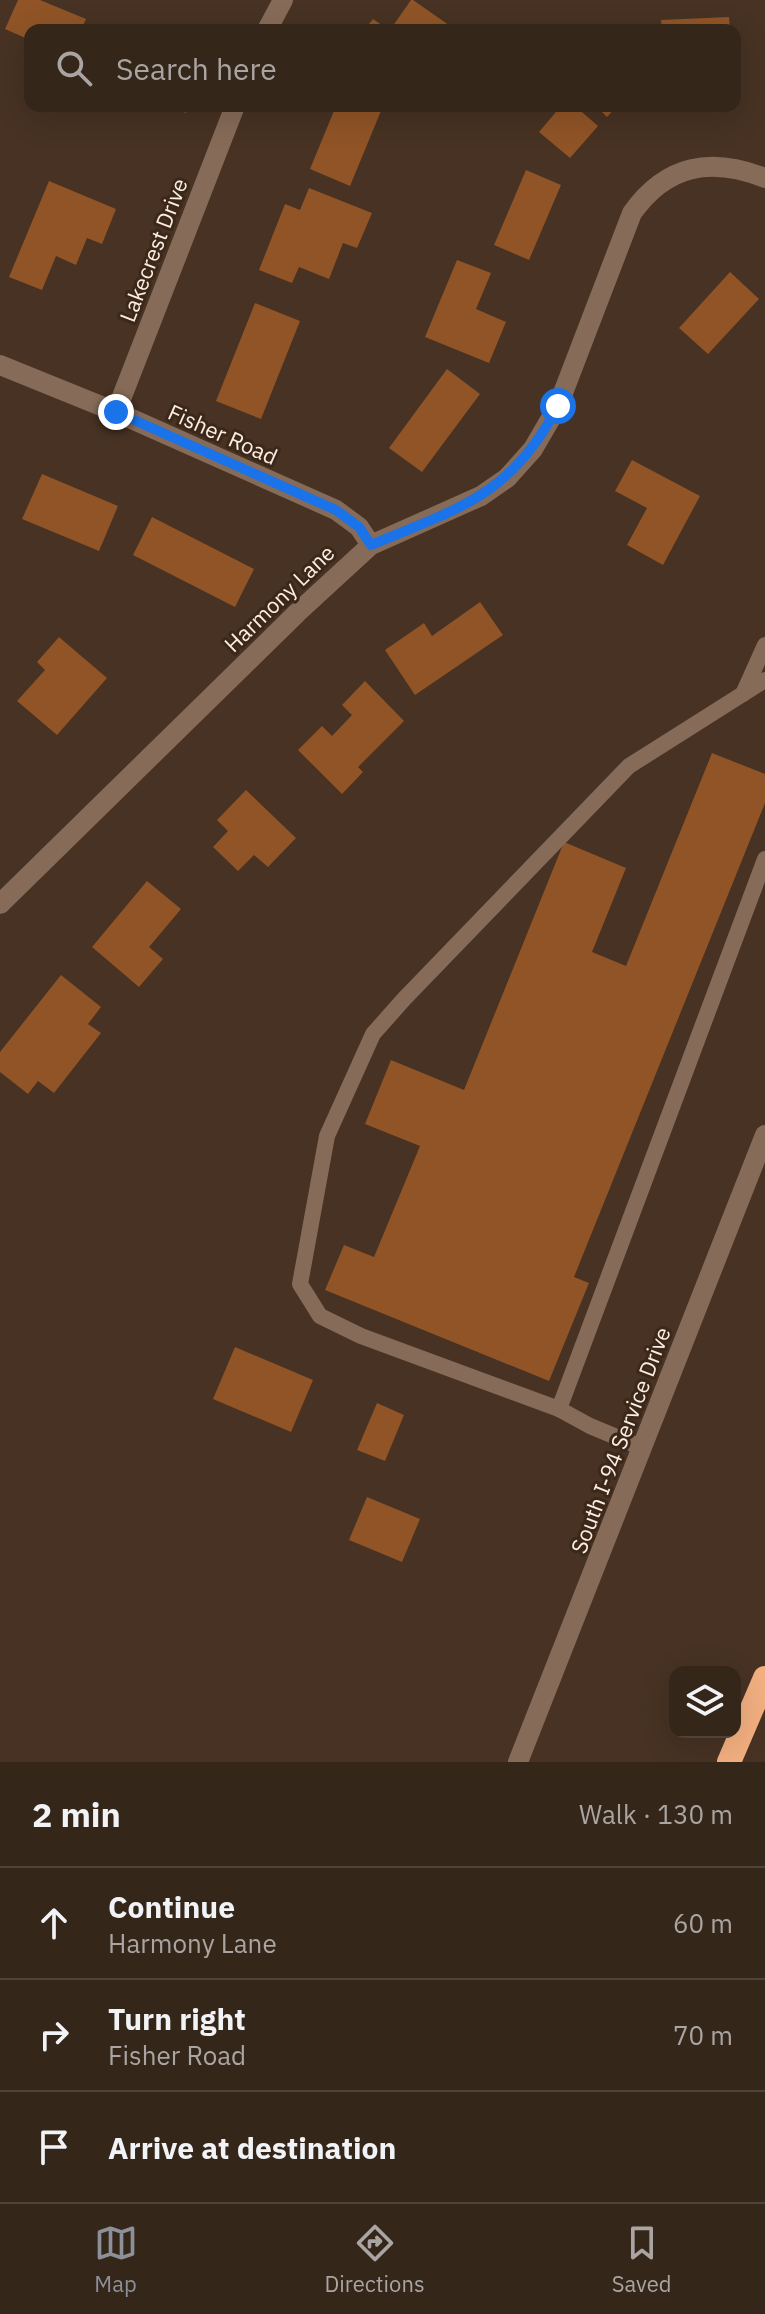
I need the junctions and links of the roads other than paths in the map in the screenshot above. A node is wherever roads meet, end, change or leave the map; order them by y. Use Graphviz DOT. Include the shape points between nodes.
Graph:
graph roads {
  1 [pos="282,0"];
  2 [pos="270,24"];
  3 [pos="233,112"];
  4 [pos="765,178"];
  5 [pos="0,365"];
  6 [pos="116,412"];
  7 [pos="371,545"];
  8 [pos="765,645"];
  9 [pos="765,680"];
  10 [pos="743,694"];
  11 [pos="765,859"];
  12 [pos="0,904"];
  13 [pos="765,1135"];
  14 [pos="559,1409"];
  15 [pos="643,1448"];
  16 [pos="765,1678"];
  17 [pos="518,1762"];
  18 [pos="729,1762"];
  1 -- 2 [label="street"];
  3 -- 6 [label="street, Lakecrest Drive"];
  4 -- 7 [label="street, Harmony Lane" via="709,166 684,171 654,187 632,213 558,406 533,449 507,478 481,496"];
  5 -- 6 [label="street, Fisher Road"];
  6 -- 7 [label="street, Fisher Road" via="336,510 359,527"];
  7 -- 12 [label="street, Harmony Lane"];
  8 -- 10 [label="lane"];
  9 -- 10 [label="lane"];
  10 -- 14 [label="lane" via="629,766 404,999 373,1034 327,1136 300,1284 320,1316"];
  11 -- 14 [label="lane"];
  13 -- 15 [label="street, South I-94 Service Drive"];
  14 -- 15 [label="lane"];
  15 -- 17 [label="street, South I-94 Service Drive"];
  16 -- 18 [label="highway"];
}
